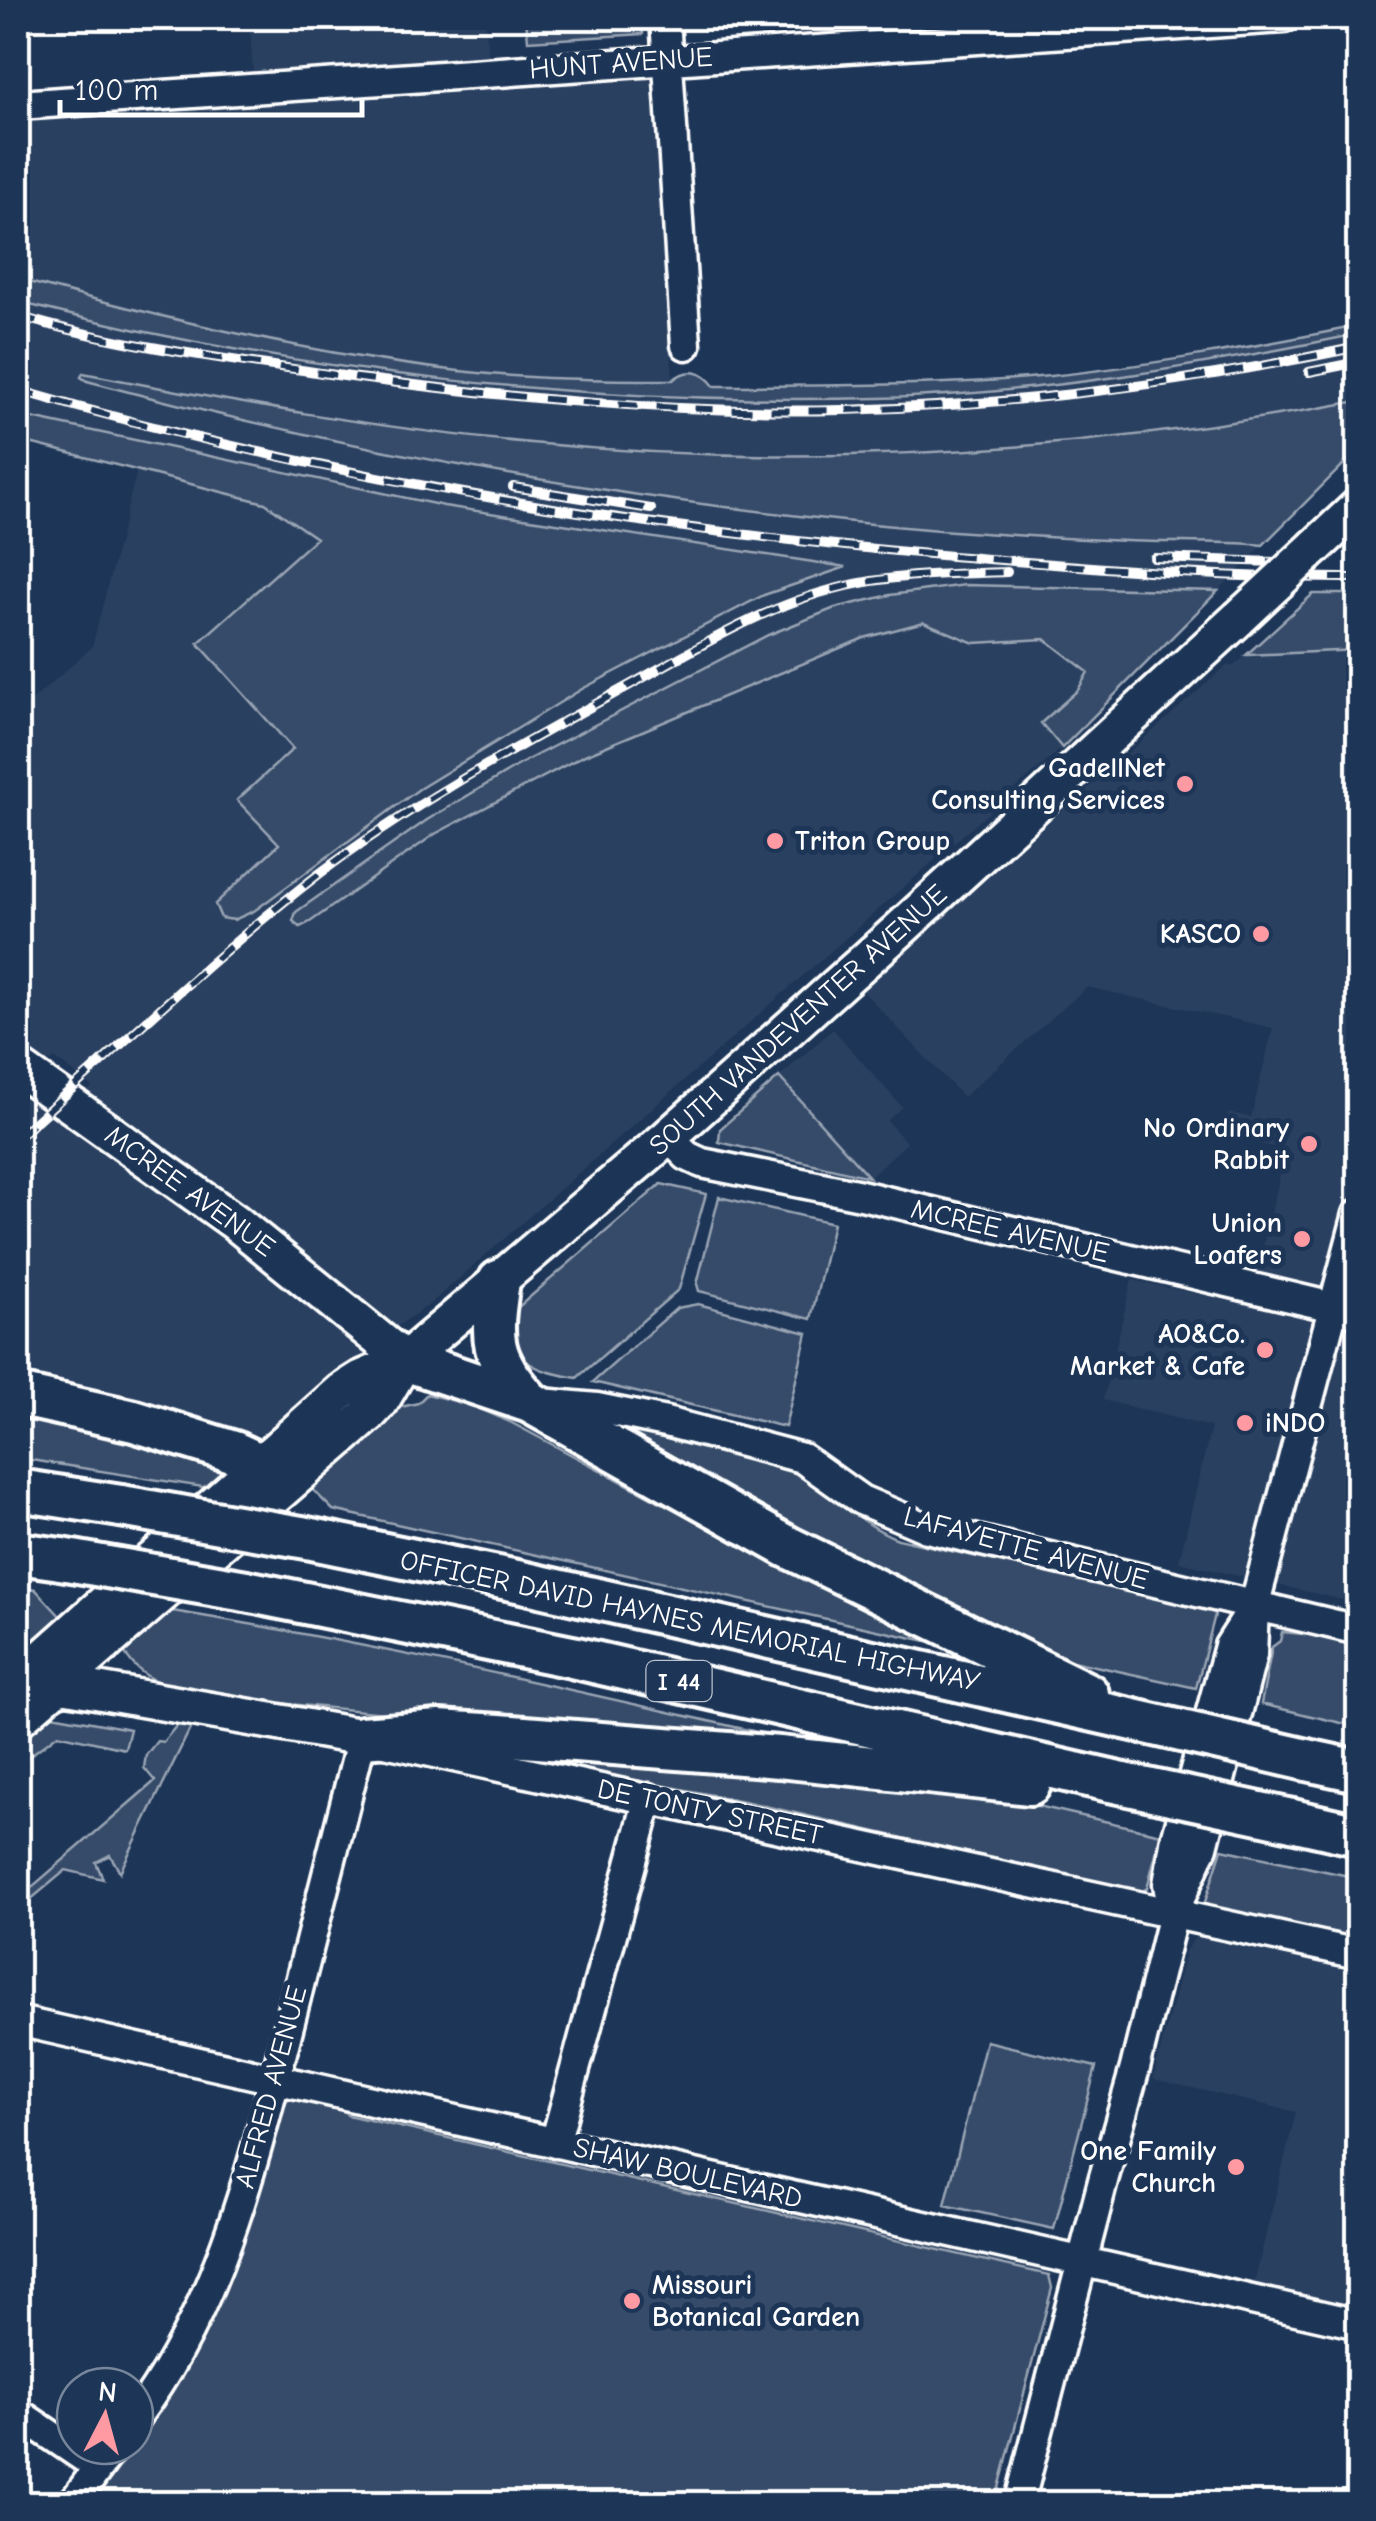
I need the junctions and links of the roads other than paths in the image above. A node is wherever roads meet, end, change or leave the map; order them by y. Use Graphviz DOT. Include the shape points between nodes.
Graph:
graph roads {
  1 [pos="666,18"];
  2 [pos="1284,18"];
  3 [pos="668,60"];
  4 [pos="18,105"];
  5 [pos="686,345"];
  6 [pos="1358,507"];
  7 [pos="18,1067"];
  8 [pos="668,1137"];
  9 [pos="1358,1214"];
  10 [pos="499,1281"];
  11 [pos="1346,1310"];
  12 [pos="405,1360"];
  13 [pos="18,1395"];
  14 [pos="530,1402"];
  15 [pos="262,1485"];
  16 [pos="18,1490"];
  17 [pos="18,1553"];
  18 [pos="123,1585"];
  19 [pos="1254,1606"];
  20 [pos="1358,1630"];
  21 [pos="110,1637"];
  22 [pos="29,1678"];
  23 [pos="137,1698"];
  24 [pos="1125,1718"];
  25 [pos="18,1719"];
  26 [pos="362,1738"];
  27 [pos="1358,1771"];
  28 [pos="1110,1781"];
  29 [pos="649,1798"];
  30 [pos="1358,1835"];
  31 [pos="1173,1914"];
  32 [pos="1358,1954"];
  33 [pos="18,2021"];
  34 [pos="275,2079"];
  35 [pos="555,2143"];
  36 [pos="1082,2262"];
  37 [pos="1358,2324"];
  38 [pos="155,2390"];
  39 [pos="18,2414"];
  40 [pos="55,2432"];
  41 [pos="99,2466"];
  42 [pos="72,2504"];
  43 [pos="1020,2504"];
  1 -- 3 [label="street"];
  2 -- 3 [label="street, HUNT AVENUE"];
  3 -- 4 [label="street, HUNT AVENUE"];
  3 -- 5 [label="street"];
  6 -- 8 [label="main road, SOUTH VANDEVENTER AVENUE, bridge"];
  7 -- 12 [label="main road, MCREE AVENUE" via="235,1222"];
  8 -- 10 [label="main road, SOUTH VANDEVENTER AVENUE"];
  8 -- 11 [label="street, MCREE AVENUE" via="702,1164"];
  9 -- 11 [label="street"];
  10 -- 12 [label="main road, SOUTH VANDEVENTER AVENUE"];
  10 -- 14 [label="highway" via="495,1350"];
  11 -- 19 [label="street"];
  12 -- 14 [label="highway"];
  12 -- 15 [label="main road, SOUTH VANDEVENTER AVENUE" via="368,1415"];
  13 -- 15 [label="highway" via="134,1420 234,1452"];
  14 -- 19 [label="street, LAFAYETTE AVENUE" via="625,1413 802,1458 861,1500 927,1528"];
  14 -- 24 [label="highway" via="788,1547 1058,1678"];
  15 -- 18 [label="main road, SOUTH VANDEVENTER AVENUE"];
  15 -- 21 [label="main road, SOUTH VANDEVENTER AVENUE"];
  16 -- 24 [label="highway, OFFICER DAVID HAYNES MEMORIAL HIGHWAY / I 44, bridge" via="522,1582"];
  17 -- 28 [label="highway, I 44, bridge" via="536,1649"];
  18 -- 21 [label="main road"];
  18 -- 22 [label="main road, SOUTH VANDEVENTER AVENUE"];
  19 -- 20 [label="street, LAFAYETTE AVENUE"];
  19 -- 31 [label="street" via="1252,1655 1203,1847"];
  21 -- 22 [label="main road, SOUTH VANDEVENTER AVENUE"];
  21 -- 23 [label="main road" via="111,1664"];
  22 -- 23 [label="main road, DE TONTY STREET"];
  22 -- 25 [label="main road, SOUTH VANDEVENTER AVENUE"];
  23 -- 26 [label="main road, DE TONTY STREET"];
  24 -- 27 [label="highway, OFFICER DAVID HAYNES MEMORIAL HIGHWAY / I 44, bridge"];
  26 -- 28 [label="highway" via="499,1734 1019,1784"];
  26 -- 29 [label="street, DE TONTY STREET"];
  26 -- 34 [label="street, ALFRED AVENUE"];
  28 -- 30 [label="highway, I 44, bridge"];
  29 -- 31 [label="street, DE TONTY STREET"];
  29 -- 35 [label="street"];
  31 -- 32 [label="street, DE TONTY STREET"];
  31 -- 36 [label="street"];
  33 -- 34 [label="street, SHAW BOULEVARD"];
  34 -- 35 [label="street, SHAW BOULEVARD"];
  34 -- 38 [label="street, ALFRED AVENUE" via="200,2310"];
  35 -- 36 [label="street, SHAW BOULEVARD"];
  36 -- 37 [label="street, SHAW BOULEVARD"];
  36 -- 43 [label="street"];
  39 -- 40 [label="street"];
  41 -- 42 [label="street"];
}
